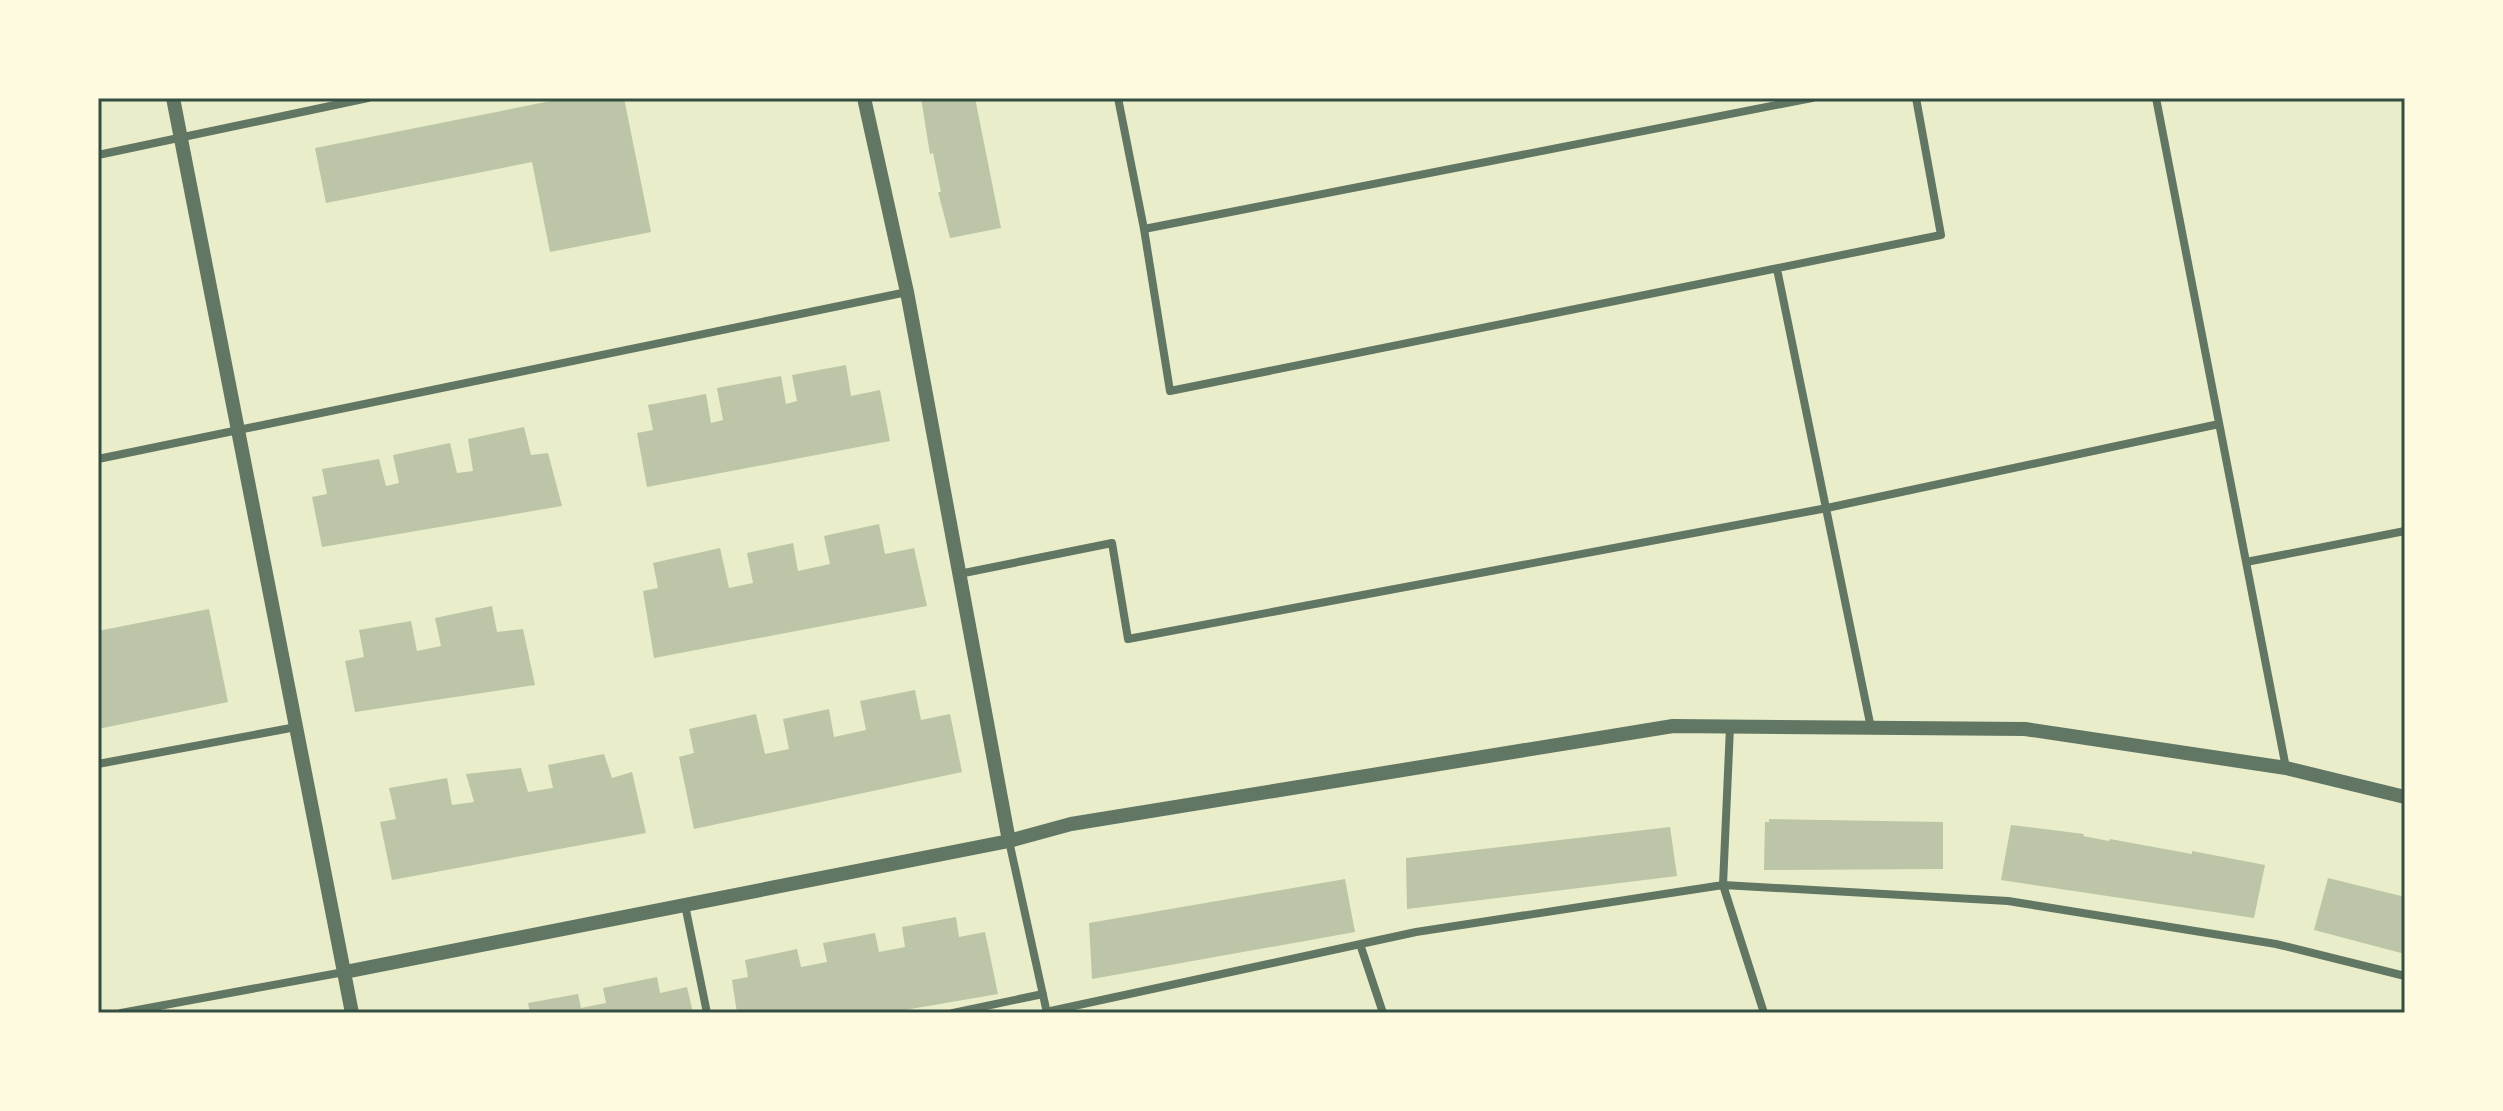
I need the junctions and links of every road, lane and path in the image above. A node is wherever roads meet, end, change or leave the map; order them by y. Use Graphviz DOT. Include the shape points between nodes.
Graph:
graph roads {
  1 [pos="173,98"];
  2 [pos="368,98"];
  3 [pos="864,98"];
  4 [pos="1118,98"];
  5 [pos="1812,98"];
  6 [pos="1916,98"];
  7 [pos="2156,98"];
  8 [pos="181,138"];
  9 [pos="98,155"];
  10 [pos="1144,229"];
  11 [pos="1777,269"];
  12 [pos="907,292"];
  13 [pos="2219,424"];
  14 [pos="238,431"];
  15 [pos="98,459"];
  16 [pos="1827,508"];
  17 [pos="2405,531"];
  18 [pos="2246,562"];
  19 [pos="959,574"];
  20 [pos="296,727"];
  21 [pos="1730,727"];
  22 [pos="1871,728"];
  23 [pos="98,764"];
  24 [pos="2286,768"];
  25 [pos="2405,797"];
  26 [pos="1009,841"];
  27 [pos="1723,885"];
  28 [pos="685,905"];
  29 [pos="1360,944"];
  30 [pos="345,972"];
  31 [pos="2405,976"];
  32 [pos="1043,994"];
  33 [pos="1046,1012"];
  34 [pos="121,1013"];
  35 [pos="352,1013"];
  36 [pos="707,1013"];
  37 [pos="953,1013"];
  38 [pos="1383,1013"];
  39 [pos="1764,1013"];
  1 -- 8 [label="street"];
  2 -- 8 [label="street"];
  3 -- 12 [label="street"];
  4 -- 10 [label="street"];
  5 -- 10 [label="street"];
  6 -- 11 [label="street" via="1941,235"];
  7 -- 13 [label="street"];
  8 -- 9 [label="street"];
  8 -- 14 [label="street"];
  10 -- 11 [label="street" via="1170,391"];
  11 -- 16 [label="street"];
  12 -- 14 [label="street"];
  12 -- 19 [label="street"];
  13 -- 16 [label="street"];
  13 -- 18 [label="street"];
  14 -- 15 [label="street"];
  14 -- 20 [label="street"];
  16 -- 19 [label="street" via="1128,639 1112,543"];
  16 -- 22 [label="street"];
  17 -- 18 [label="street"];
  18 -- 24 [label="street"];
  19 -- 26 [label="street"];
  20 -- 23 [label="street"];
  20 -- 30 [label="street"];
  21 -- 22 [label="street"];
  21 -- 26 [label="street" via="1658,729 1071,824"];
  21 -- 27 [label="street"];
  22 -- 24 [label="street" via="2025,729"];
  24 -- 25 [label="street"];
  26 -- 28 [label="street"];
  26 -- 32 [label="street"];
  27 -- 29 [label="street"];
  27 -- 31 [label="street" via="2008,901 2276,944"];
  27 -- 39 [label="street"];
  28 -- 30 [label="street"];
  28 -- 36 [label="street"];
  29 -- 33 [label="street"];
  29 -- 38 [label="street"];
  30 -- 34 [label="street"];
  30 -- 35 [label="street"];
  32 -- 33 [label="street"];
  32 -- 37 [label="street"];
}
